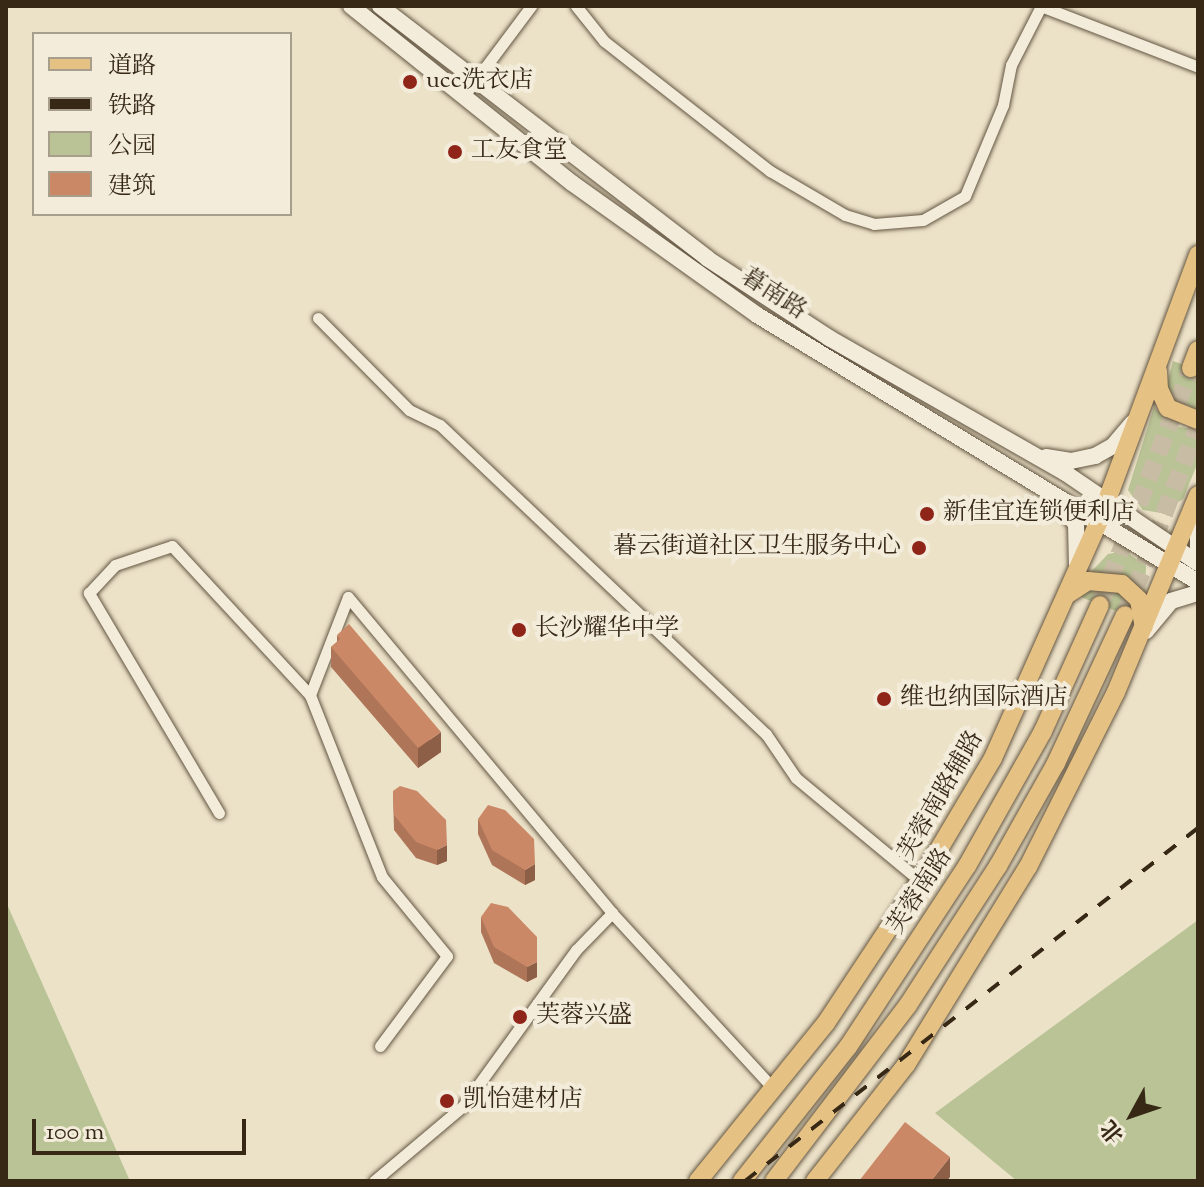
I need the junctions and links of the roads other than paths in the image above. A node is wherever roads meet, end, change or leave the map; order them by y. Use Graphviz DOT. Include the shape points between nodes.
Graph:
graph roads {
  1 [pos="351,6"];
  2 [pos="380,6"];
  3 [pos="531,6"];
  4 [pos="576,6"];
  5 [pos="1041,6"];
  6 [pos="1198,67"];
  7 [pos="474,82"];
  8 [pos="463,97"];
  9 [pos="1198,255"];
  10 [pos="318,318"];
  11 [pos="1159,364"];
  12 [pos="1145,400"];
  13 [pos="1198,420"];
  14 [pos="1022,448"];
  15 [pos="1025,477"];
  16 [pos="1198,495"];
  17 [pos="1106,501"];
  18 [pos="1198,505"];
  19 [pos="1100,519"];
  20 [pos="1198,549"];
  21 [pos="1174,556"];
  22 [pos="1198,563"];
  23 [pos="1198,582"];
  24 [pos="1070,590"];
  25 [pos="1198,593"];
  26 [pos="1100,605"];
  27 [pos="1125,615"];
  28 [pos="1141,636"];
  29 [pos="310,695"];
  30 [pos="219,813"];
  31 [pos="920,881"];
  32 [pos="612,913"];
  33 [pos="380,1046"];
  34 [pos="774,1089"];
  35 [pos="374,1181"];
  36 [pos="698,1181"];
  37 [pos="742,1181"];
  38 [pos="774,1181"];
  39 [pos="815,1181"];
  1 -- 8 [label="main road, 暮南路"];
  2 -- 7 [label="main road, 暮南路"];
  3 -- 7 [label="street"];
  4 -- 5 [label="street" via="604,41 770,171 845,215 874,224 923,220 965,196 1003,105 1011,65"];
  5 -- 6 [label="street"];
  7 -- 8 [label="street"];
  7 -- 14 [label="main road, 暮南路" via="641,211 766,298"];
  8 -- 15 [label="main road, 暮南路" via="757,315"];
  9 -- 11 [label="main road, 芙蓉南路辅路"];
  10 -- 31 [label="street" via="409,410 440,425 766,734 796,778"];
  11 -- 12 [label="main road, 芙蓉南路辅路"];
  11 -- 13 [label="main road" via="1159,389 1168,408"];
  12 -- 14 [label="main road" via="1121,439 1095,456 1059,460"];
  12 -- 17 [label="main road, 芙蓉南路辅路"];
  14 -- 17 [label="main road, 暮南路"];
  15 -- 19 [label="main road, 暮南路"];
  15 -- 24 [label="main road" via="1076,524 1078,556"];
  16 -- 21 [label="main road"];
  17 -- 19 [label="main road, 芙蓉南路辅路"];
  17 -- 21 [label="main road, 暮南路"];
  18 -- 20 [label="main road"];
  19 -- 21 [label="main road, 暮南路"];
  19 -- 24 [label="main road, 芙蓉南路辅路"];
  21 -- 22 [label="main road, 暮南路"];
  21 -- 23 [label="main road, 暮南路"];
  21 -- 28 [label="main road"];
  24 -- 28 [label="main road" via="1088,581 1122,584 1139,600"];
  24 -- 31 [label="main road, 芙蓉南路辅路" via="993,758"];
  25 -- 28 [label="main road" via="1171,601"];
  26 -- 37 [label="main road, 芙蓉南路" via="1043,731 967,866 848,1047"];
  27 -- 38 [label="main road" via="1056,763 998,866 908,1005"];
  28 -- 39 [label="main road" via="1055,817 1000,917 906,1065"];
  29 -- 30 [label="street" via="172,546 115,565 89,593"];
  29 -- 32 [label="street" via="348,597"];
  29 -- 33 [label="street" via="382,877 447,956"];
  31 -- 34 [label="main road, 芙蓉南路辅路" via="826,1023"];
  32 -- 34 [label="street"];
  32 -- 35 [label="street" via="576,950 463,1106"];
  34 -- 36 [label="main road, 芙蓉南路辅路"];
}
